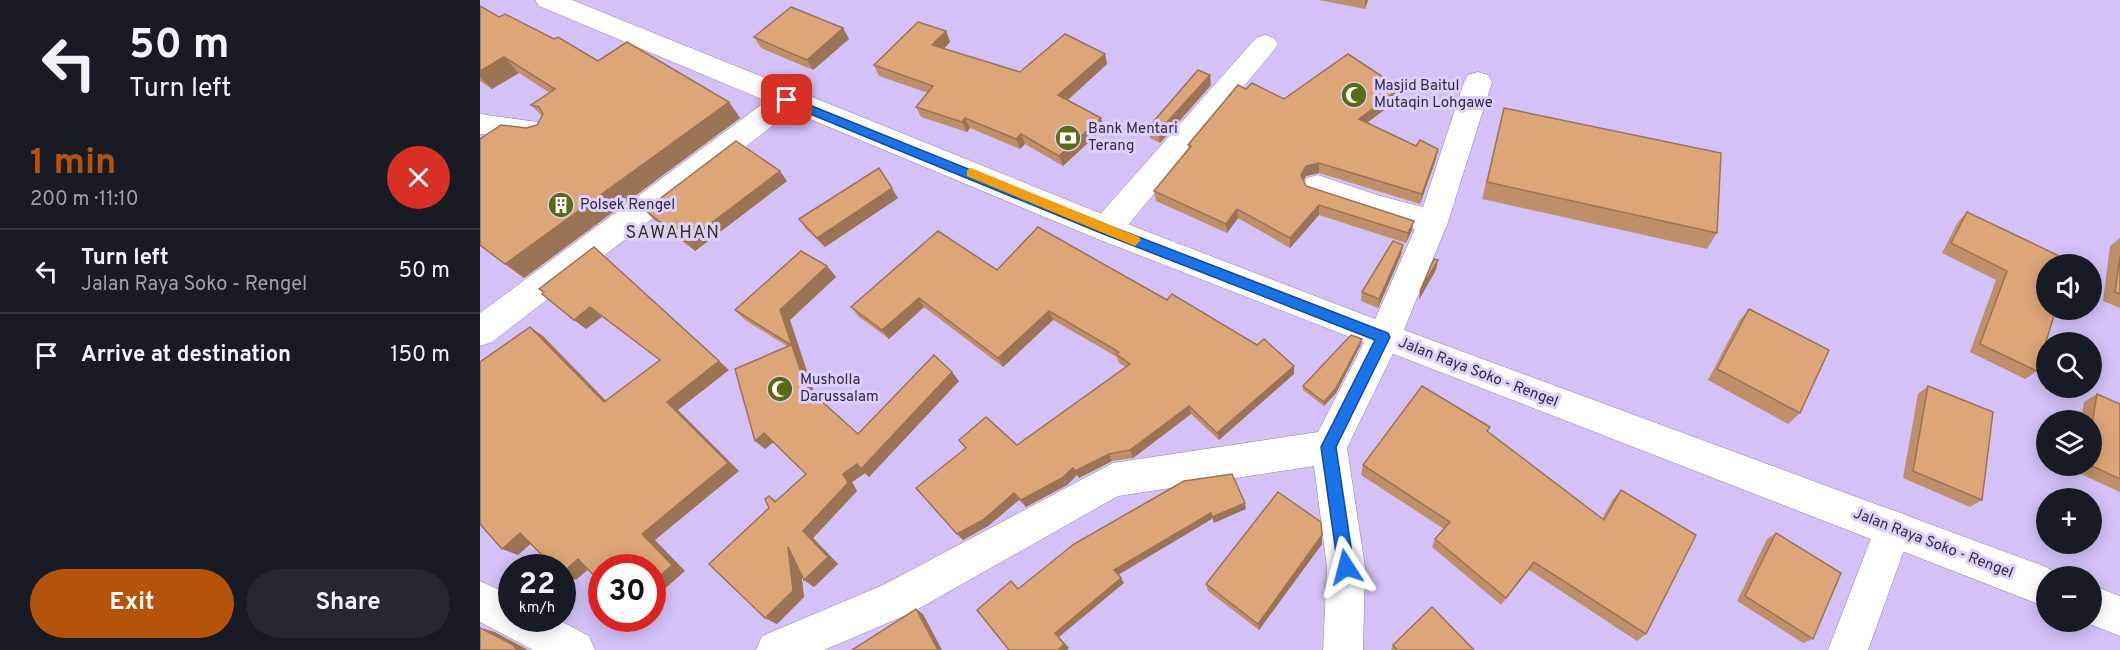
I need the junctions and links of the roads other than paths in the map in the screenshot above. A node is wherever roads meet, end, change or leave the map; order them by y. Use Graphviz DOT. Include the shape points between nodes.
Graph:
graph roads {
  1 [pos="548,0"];
  2 [pos="1265,44"];
  3 [pos="1478,82"];
  4 [pos="787,100"];
  5 [pos="480,124"];
  6 [pos="542,130"];
  7 [pos="1318,186"];
  8 [pos="1433,222"];
  9 [pos="1106,229"];
  10 [pos="480,332"];
  11 [pos="1384,337"];
  12 [pos="1329,447"];
  13 [pos="1893,528"];
  14 [pos="2036,583"];
  15 [pos="480,601"];
  16 [pos="2102,609"];
  17 [pos="498,611"];
  18 [pos="2120,616"];
  19 [pos="540,632"];
  20 [pos="1346,648"];
  21 [pos="575,650"];
  22 [pos="776,650"];
  23 [pos="1848,650"];
  1 -- 4 [label="street, Jalan Raya Soko - Rengel"];
  2 -- 9 [label="street"];
  3 -- 8 [label="street"];
  4 -- 9 [label="street, Jalan Raya Soko - Rengel"];
  4 -- 10 [label="street"];
  5 -- 6 [label="street"];
  7 -- 8 [label="street"];
  8 -- 11 [label="street"];
  9 -- 11 [label="street, Jalan Raya Soko - Rengel"];
  11 -- 12 [label="street"];
  11 -- 13 [label="street, Jalan Raya Soko - Rengel"];
  12 -- 20 [label="street" via="1346,567"];
  12 -- 22 [label="street" via="1113,480 897,598"];
  13 -- 14 [label="street, Jalan Raya Soko - Rengel"];
  13 -- 23 [label="street"];
  15 -- 17 [label="street"];
  16 -- 18 [label="street"];
  19 -- 21 [label="street"];
}
